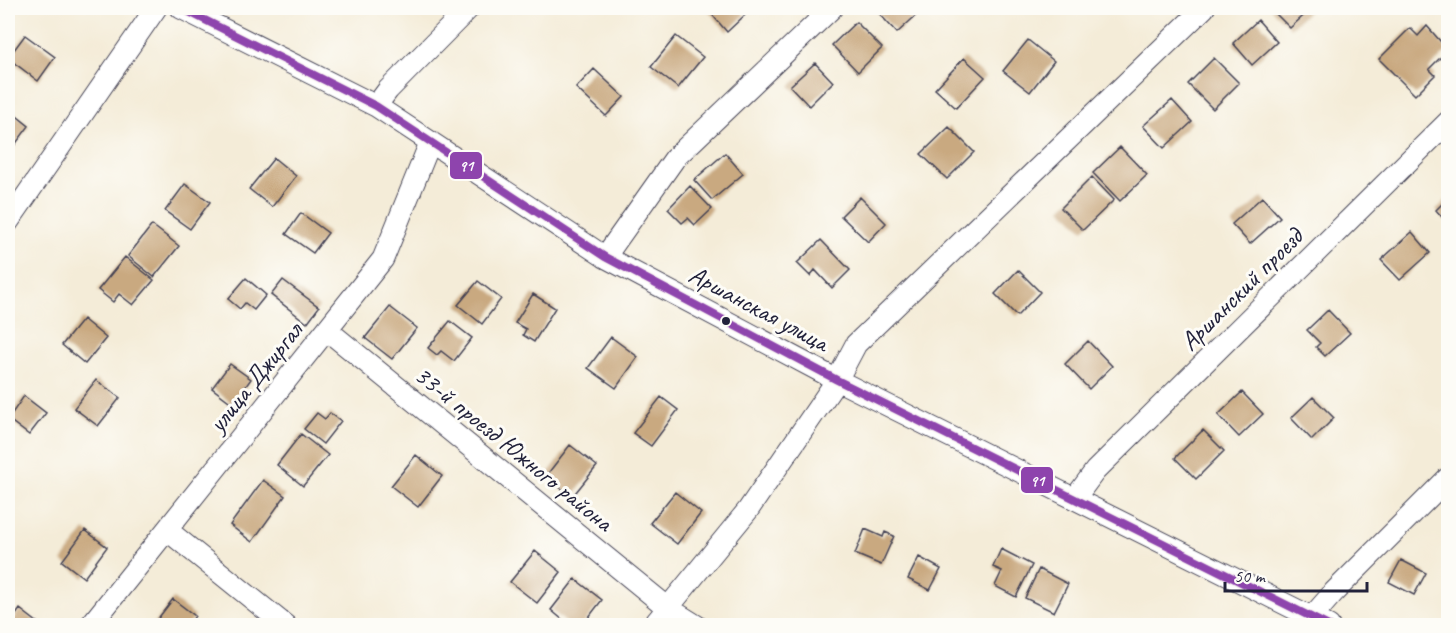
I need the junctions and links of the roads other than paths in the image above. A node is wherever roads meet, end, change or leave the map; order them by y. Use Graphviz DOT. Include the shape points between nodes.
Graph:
graph roads {
  1 [pos="156,8"];
  2 [pos="181,8"];
  3 [pos="469,8"];
  4 [pos="832,8"];
  5 [pos="1204,8"];
  6 [pos="376,106"];
  7 [pos="1449,122"];
  8 [pos="430,143"];
  9 [pos="8,222"];
  10 [pos="605,257"];
  11 [pos="327,330"];
  12 [pos="837,380"];
  13 [pos="1449,478"];
  14 [pos="1075,498"];
  15 [pos="167,530"];
  16 [pos="668,608"];
  17 [pos="1320,621"];
  18 [pos="90,626"];
  19 [pos="286,626"];
  20 [pos="653,626"];
  21 [pos="697,626"];
  1 -- 9 [label="street"];
  2 -- 6 [label="street, Аршанская улица"];
  3 -- 6 [label="street"];
  4 -- 10 [label="street" via="675,158"];
  5 -- 12 [label="street" via="856,344"];
  6 -- 8 [label="street, Аршанская улица"];
  7 -- 14 [label="street, Аршанский проезд" via="1095,471"];
  8 -- 10 [label="street, Аршанская улица"];
  8 -- 11 [label="street, улица Джиргал" via="383,259"];
  10 -- 12 [label="street, Аршанская улица"];
  11 -- 15 [label="street, улица Джиргал"];
  11 -- 16 [label="street, 33-й проезд Южного района"];
  12 -- 14 [label="street, Аршанская улица"];
  12 -- 16 [label="street" via="748,510"];
  13 -- 17 [label="street" via="1334,592"];
  14 -- 17 [label="street, Аршанская улица"];
  15 -- 18 [label="street, улица Джиргал"];
  15 -- 19 [label="street"];
  16 -- 20 [label="street"];
  16 -- 21 [label="street, 33-й проезд Южного района"];
}
